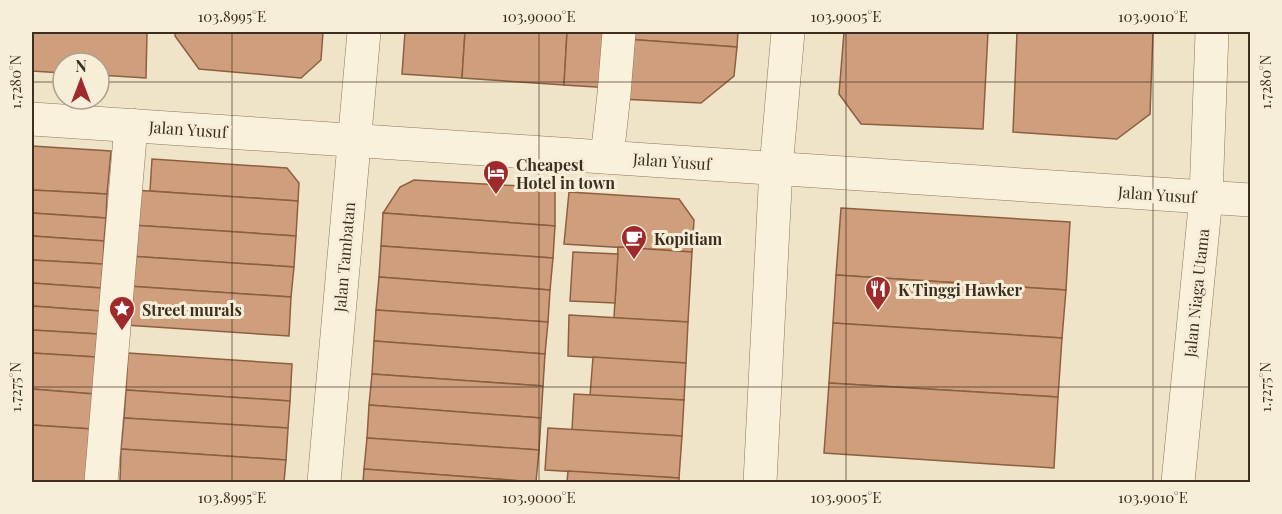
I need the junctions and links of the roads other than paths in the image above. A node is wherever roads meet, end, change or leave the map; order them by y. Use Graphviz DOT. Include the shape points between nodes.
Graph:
graph roads {
  1 [pos="364,32"];
  2 [pos="619,32"];
  3 [pos="788,32"];
  4 [pos="1212,32"];
  5 [pos="32,119"];
  6 [pos="131,125"];
  7 [pos="354,141"];
  8 [pos="607,157"];
  9 [pos="776,168"];
  10 [pos="1206,197"];
  11 [pos="1251,200"];
  12 [pos="100,483"];
  13 [pos="324,483"];
  14 [pos="760,483"];
  15 [pos="1178,483"];
  1 -- 7 [label="street, Jalan Tambatan"];
  2 -- 8 [label="street"];
  3 -- 9 [label="street"];
  4 -- 10 [label="street, Jalan Niaga Utama"];
  5 -- 6 [label="street, Jalan Yusuf"];
  6 -- 7 [label="street, Jalan Yusuf"];
  6 -- 12 [label="street"];
  7 -- 8 [label="street, Jalan Yusuf"];
  7 -- 13 [label="street, Jalan Tambatan"];
  8 -- 9 [label="street, Jalan Yusuf"];
  9 -- 10 [label="street, Jalan Yusuf"];
  9 -- 14 [label="street"];
  10 -- 11 [label="street, Jalan Yusuf"];
  10 -- 15 [label="street, Jalan Niaga Utama"];
}
